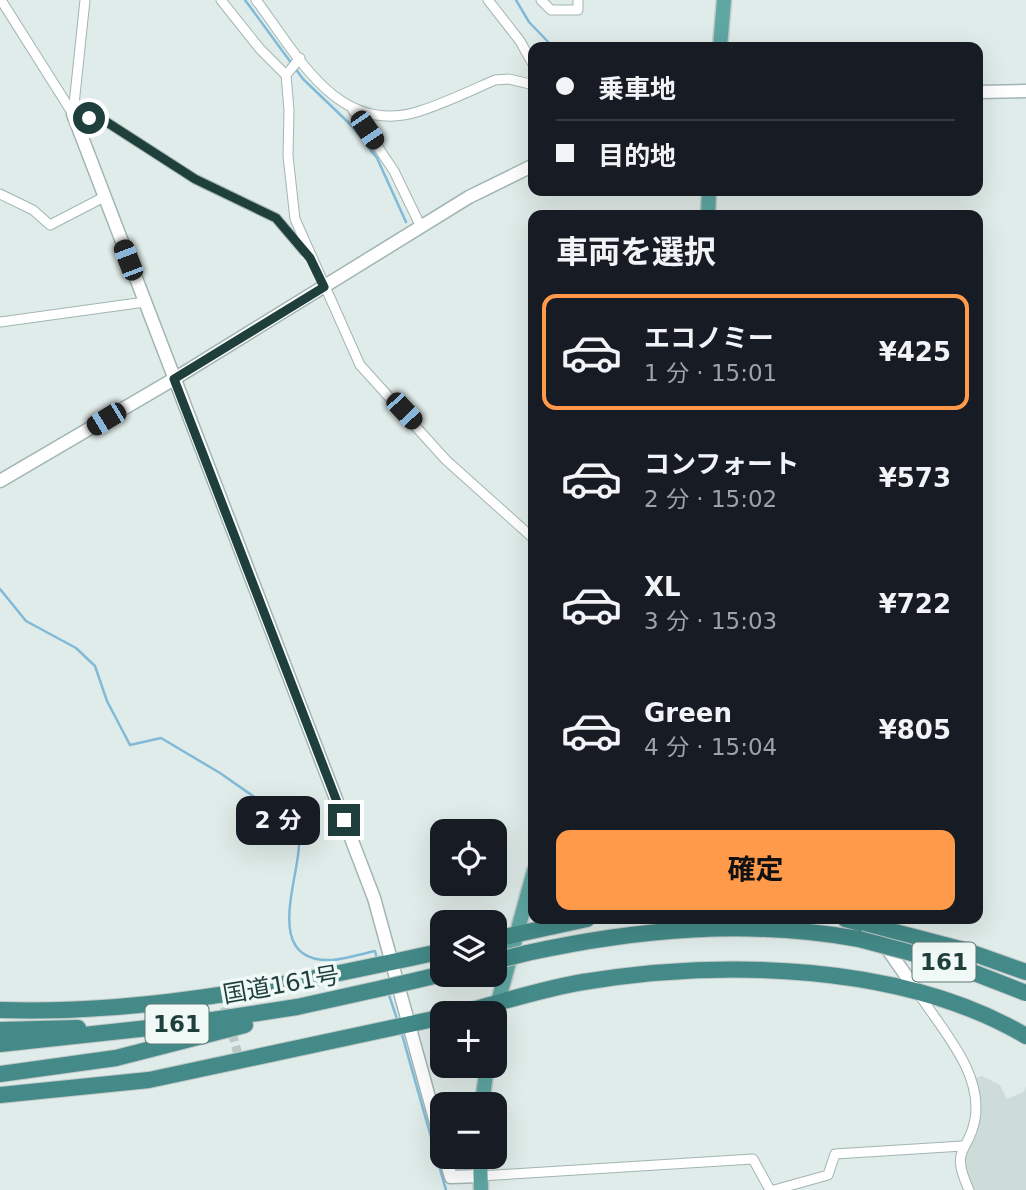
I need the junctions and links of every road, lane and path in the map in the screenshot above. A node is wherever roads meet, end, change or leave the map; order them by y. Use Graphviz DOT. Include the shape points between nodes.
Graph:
graph roads {
  1 [pos="1,0"];
  2 [pos="85,0"];
  3 [pos="222,0"];
  4 [pos="256,0"];
  5 [pos="488,0"];
  6 [pos="541,0"];
  7 [pos="578,0"];
  8 [pos="724,0"];
  9 [pos="720,42"];
  10 [pos="528,55"];
  11 [pos="299,59"];
  12 [pos="287,73"];
  13 [pos="528,84"];
  14 [pos="1026,91"];
  15 [pos="983,92"];
  16 [pos="353,110"];
  17 [pos="73,114"];
  18 [pos="528,167"];
  19 [pos="0,194"];
  20 [pos="104,197"];
  21 [pos="421,227"];
  22 [pos="310,258"];
  23 [pos="324,287"];
  24 [pos="145,302"];
  25 [pos="0,322"];
  26 [pos="174,379"];
  27 [pos="0,481"];
  28 [pos="528,534"];
  29 [pos="528,892"];
  30 [pos="563,924"];
  31 [pos="870,924"];
  32 [pos="878,924"];
  33 [pos="516,934"];
  34 [pos="507,936"];
  35 [pos="430,954"];
  36 [pos="507,958"];
  37 [pos="391,962"];
  38 [pos="1026,972"];
  39 [pos="430,977"];
  40 [pos="916,990"];
  41 [pos="1026,993"];
  42 [pos="498,1001"];
  43 [pos="507,1006"];
  44 [pos="297,1007"];
  45 [pos="0,1010"];
  46 [pos="430,1020"];
  47 [pos="408,1026"];
  48 [pos="145,1027"];
  49 [pos="0,1030"];
  50 [pos="1026,1036"];
  51 [pos="0,1044"];
  52 [pos="0,1073"];
  53 [pos="0,1096"];
  54 [pos="430,1103"];
  55 [pos="963,1146"];
  56 [pos="449,1169"];
  57 [pos="480,1183"];
  58 [pos="772,1190"];
  59 [pos="969,1190"];
  1 -- 17 [label="street"];
  2 -- 17 [label="street"];
  3 -- 12 [label="street" via="260,50"];
  4 -- 11 [label="street"];
  5 -- 10 [label="street"];
  6 -- 7 [label="street" via="551,10 578,10"];
  8 -- 9 [label="main road"];
  11 -- 12 [label="street"];
  11 -- 16 [label="street" via="325,92"];
  12 -- 22 [label="street" via="290,186 295,219"];
  13 -- 16 [label="street" via="495,80 418,112 385,117"];
  14 -- 15 [label="street"];
  16 -- 21 [label="street" via="394,171"];
  17 -- 20 [label="street"];
  17 -- 22 [label="street" via="105,121 195,179 276,218"];
  18 -- 21 [label="street"];
  19 -- 20 [label="street" via="33,210 50,225"];
  20 -- 24 [label="street"];
  21 -- 23 [label="street"];
  22 -- 23 [label="street"];
  23 -- 26 [label="street"];
  23 -- 28 [label="street" via="360,365 446,460"];
  24 -- 25 [label="street"];
  24 -- 26 [label="street"];
  26 -- 27 [label="street"];
  26 -- 37 [label="street" via="374,898"];
  29 -- 33 [label="main road"];
  30 -- 33 [label="highway"];
  31 -- 40 [label="street"];
  32 -- 38 [label="highway"];
  33 -- 34 [label="highway"];
  33 -- 42 [label="main road"];
  35 -- 37 [label="highway"];
  36 -- 41 [label="highway, 161, bridge" via="623,936 717,927 807,931 859,939 960,967"];
  37 -- 45 [label="highway" via="174,1001 95,1009"];
  37 -- 47 [label="street"];
  39 -- 44 [label="highway, 国道161号 / 161, bridge"];
  40 -- 43 [label="highway" via="826,976 718,970 583,982"];
  40 -- 50 [label="highway" via="1004,1023"];
  40 -- 55 [label="street" via="972,1076 975,1119"];
  44 -- 48 [label="highway, 国道161号 / 161"];
  44 -- 52 [label="highway" via="116,1059"];
  46 -- 47 [label="highway"];
  47 -- 53 [label="highway" via="238,1057 138,1082"];
  47 -- 54 [label="street"];
  48 -- 49 [label="highway"];
  48 -- 51 [label="highway, 国道161号 / 161"];
  55 -- 58 [label="street" via="835,1154 828,1175"];
  55 -- 59 [label="street" via="960,1172"];
  56 -- 57 [label="street" via="451,1177"];
  57 -- 58 [label="street" via="753,1160"];
}
